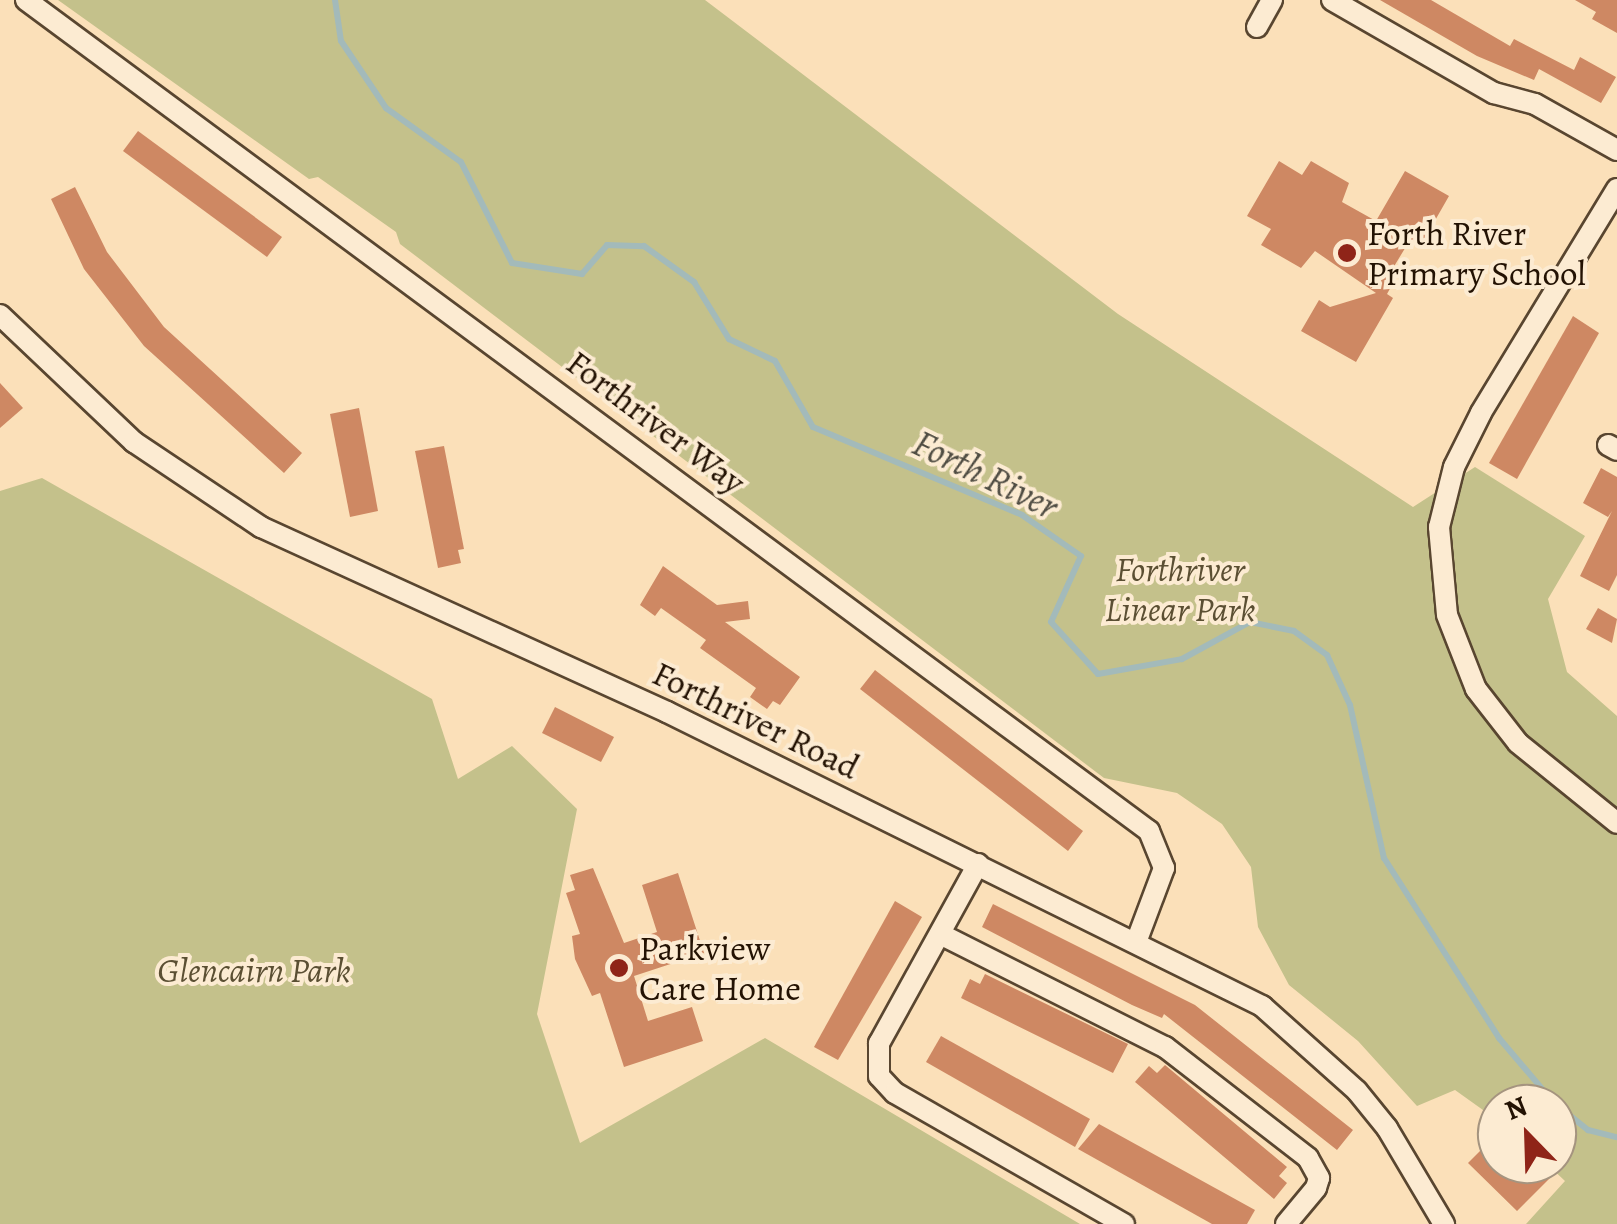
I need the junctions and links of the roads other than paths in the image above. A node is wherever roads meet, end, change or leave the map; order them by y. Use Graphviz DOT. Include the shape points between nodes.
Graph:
graph roads {
  1 [pos="26,0"];
  2 [pos="1272,0"];
  3 [pos="1332,0"];
  4 [pos="1257,26"];
  5 [pos="1617,150"];
  6 [pos="1617,189"];
  7 [pos="0,315"];
  8 [pos="1617,823"];
  9 [pos="978,864"];
  10 [pos="940,934"];
  11 [pos="1137,940"];
  12 [pos="1124,1224"];
  13 [pos="1286,1224"];
  14 [pos="1444,1224"];
  1 -- 11 [label="street, Forthriver Way" via="1136,820 1158,842 1164,868"];
  2 -- 4 [label="street"];
  3 -- 5 [label="street" via="1494,93 1535,104"];
  6 -- 8 [label="street" via="1481,413 1454,467 1439,527 1446,615 1476,689 1518,743"];
  7 -- 9 [label="street, Forthriver Road" via="134,442 261,526"];
  9 -- 10 [label="street"];
  9 -- 11 [label="street, Forthriver Road"];
  10 -- 12 [label="street" via="878,1043 875,1065 895,1093"];
  10 -- 13 [label="street" via="1165,1047 1308,1158 1319,1178 1316,1188"];
  11 -- 14 [label="street, Forthriver Road" via="1262,1006 1317,1050 1387,1128"];
}
